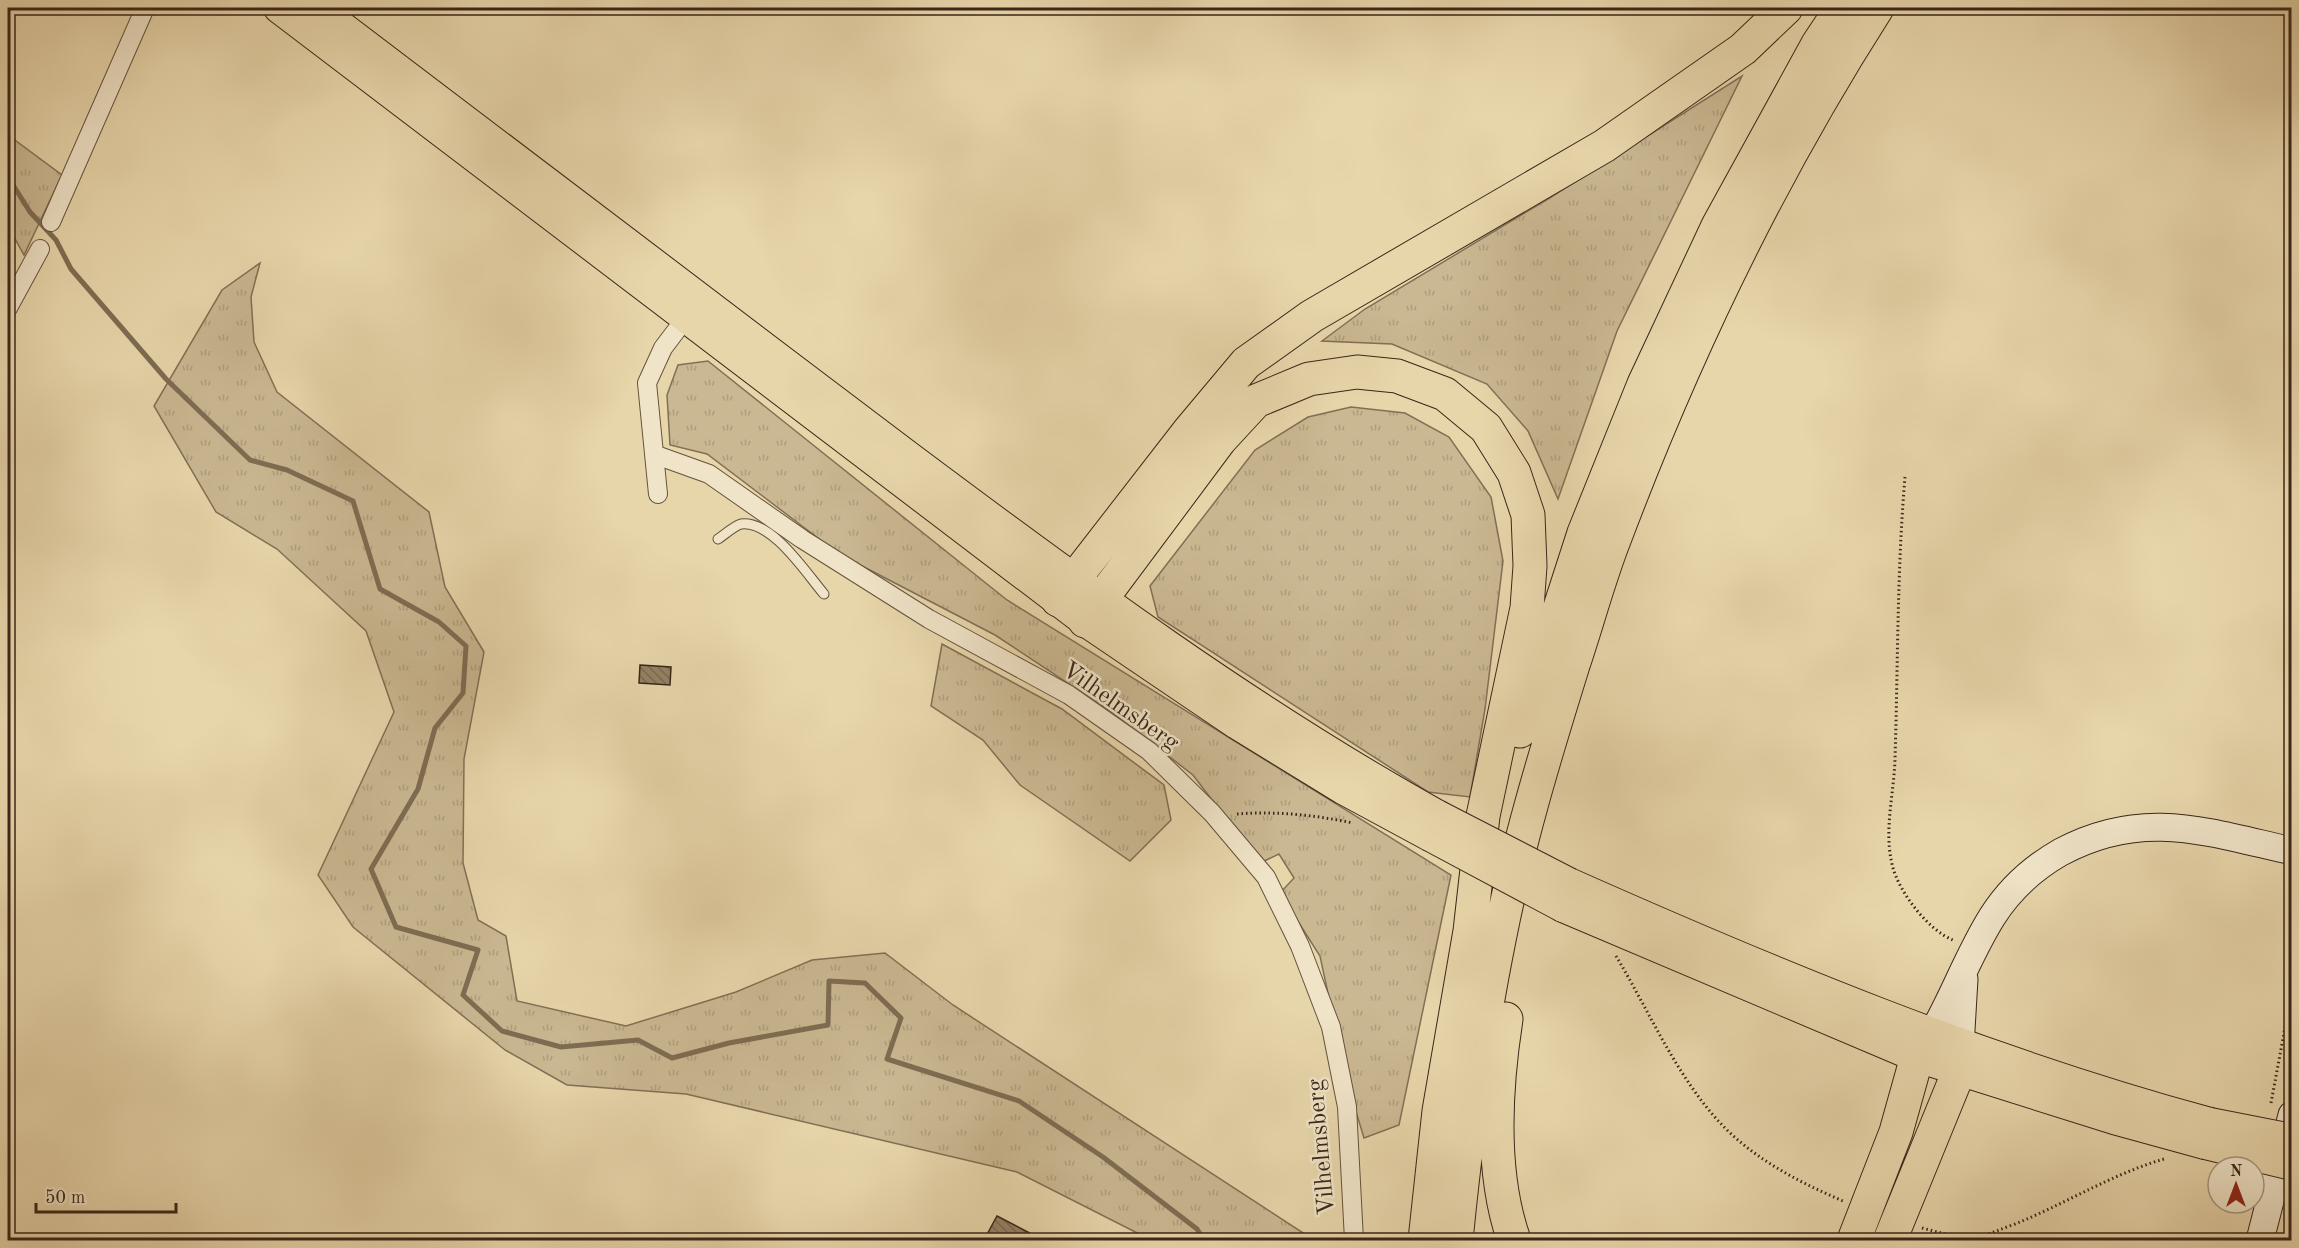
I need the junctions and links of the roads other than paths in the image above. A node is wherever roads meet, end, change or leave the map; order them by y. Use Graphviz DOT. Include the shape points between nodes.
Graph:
graph roads {
  1 [pos="145,8"];
  2 [pos="279,8"];
  3 [pos="317,8"];
  4 [pos="1786,8"];
  5 [pos="1842,8"];
  6 [pos="1877,8"];
  7 [pos="51,222"];
  8 [pos="40,249"];
  9 [pos="8,308"];
  10 [pos="694,308"];
  11 [pos="656,455"];
  12 [pos="658,494"];
  13 [pos="718,539"];
  14 [pos="1066,590"];
  15 [pos="824,594"];
  16 [pos="1093,610"];
  17 [pos="1544,762"];
  18 [pos="2292,851"];
  19 [pos="1470,931"];
  20 [pos="1942,1052"];
  21 [pos="2281,1111"];
  22 [pos="2208,1134"];
  23 [pos="2292,1139"];
  24 [pos="2292,1165"];
  25 [pos="1903,1233"];
  26 [pos="1354,1240"];
  27 [pos="1425,1240"];
  28 [pos="1456,1240"];
  29 [pos="1514,1240"];
  30 [pos="1854,1240"];
  31 [pos="2260,1240"];
  1 -- 7 [label="street"];
  2 -- 10 [label="main road"];
  3 -- 10 [label="main road"];
  4 -- 14 [label="highway" via="1743,49 1604,146 1312,316 1246,363"];
  5 -- 19 [label="highway" via="1718,225 1644,384 1588,522 1521,726"];
  6 -- 17 [label="highway" via="1744,238 1673,392 1613,542"];
  8 -- 9 [label="street"];
  10 -- 11 [label="street" via="663,348 647,383"];
  10 -- 14 [label="main road"];
  11 -- 12 [label="street"];
  11 -- 26 [label="street, Vilhelmsberg" via="709,474 802,539 929,619 1069,695 1149,751 1215,817 1266,877 1300,946 1331,1027 1347,1107"];
  13 -- 15 [label="lane" via="740,524 754,525 776,537"];
  14 -- 16 [label="main road"];
  16 -- 19 [label="highway" via="1220,440 1257,401 1309,378 1357,372 1397,376 1445,394 1486,429 1514,473 1528,515 1527,608 1483,816"];
  16 -- 20 [label="main road, bridge" via="1246,730 1343,789 1434,825 1566,895"];
  17 -- 28 [label="highway" via="1499,936 1469,1112"];
  17 -- 29 [label="highway" via="1498,1090 1499,1155"];
  18 -- 20 [label="street" via="2192,829 2150,826 2114,830 2049,859 2019,882 1993,916 1970,960"];
  19 -- 27 [label="highway" via="1439,1111"];
  20 -- 22 [label="main road"];
  20 -- 25 [label="highway"];
  20 -- 30 [label="highway" via="1896,1132"];
  21 -- 31 [label="street"];
  22 -- 23 [label="main road, bridge"];
  22 -- 24 [label="main road, bridge"];
}
